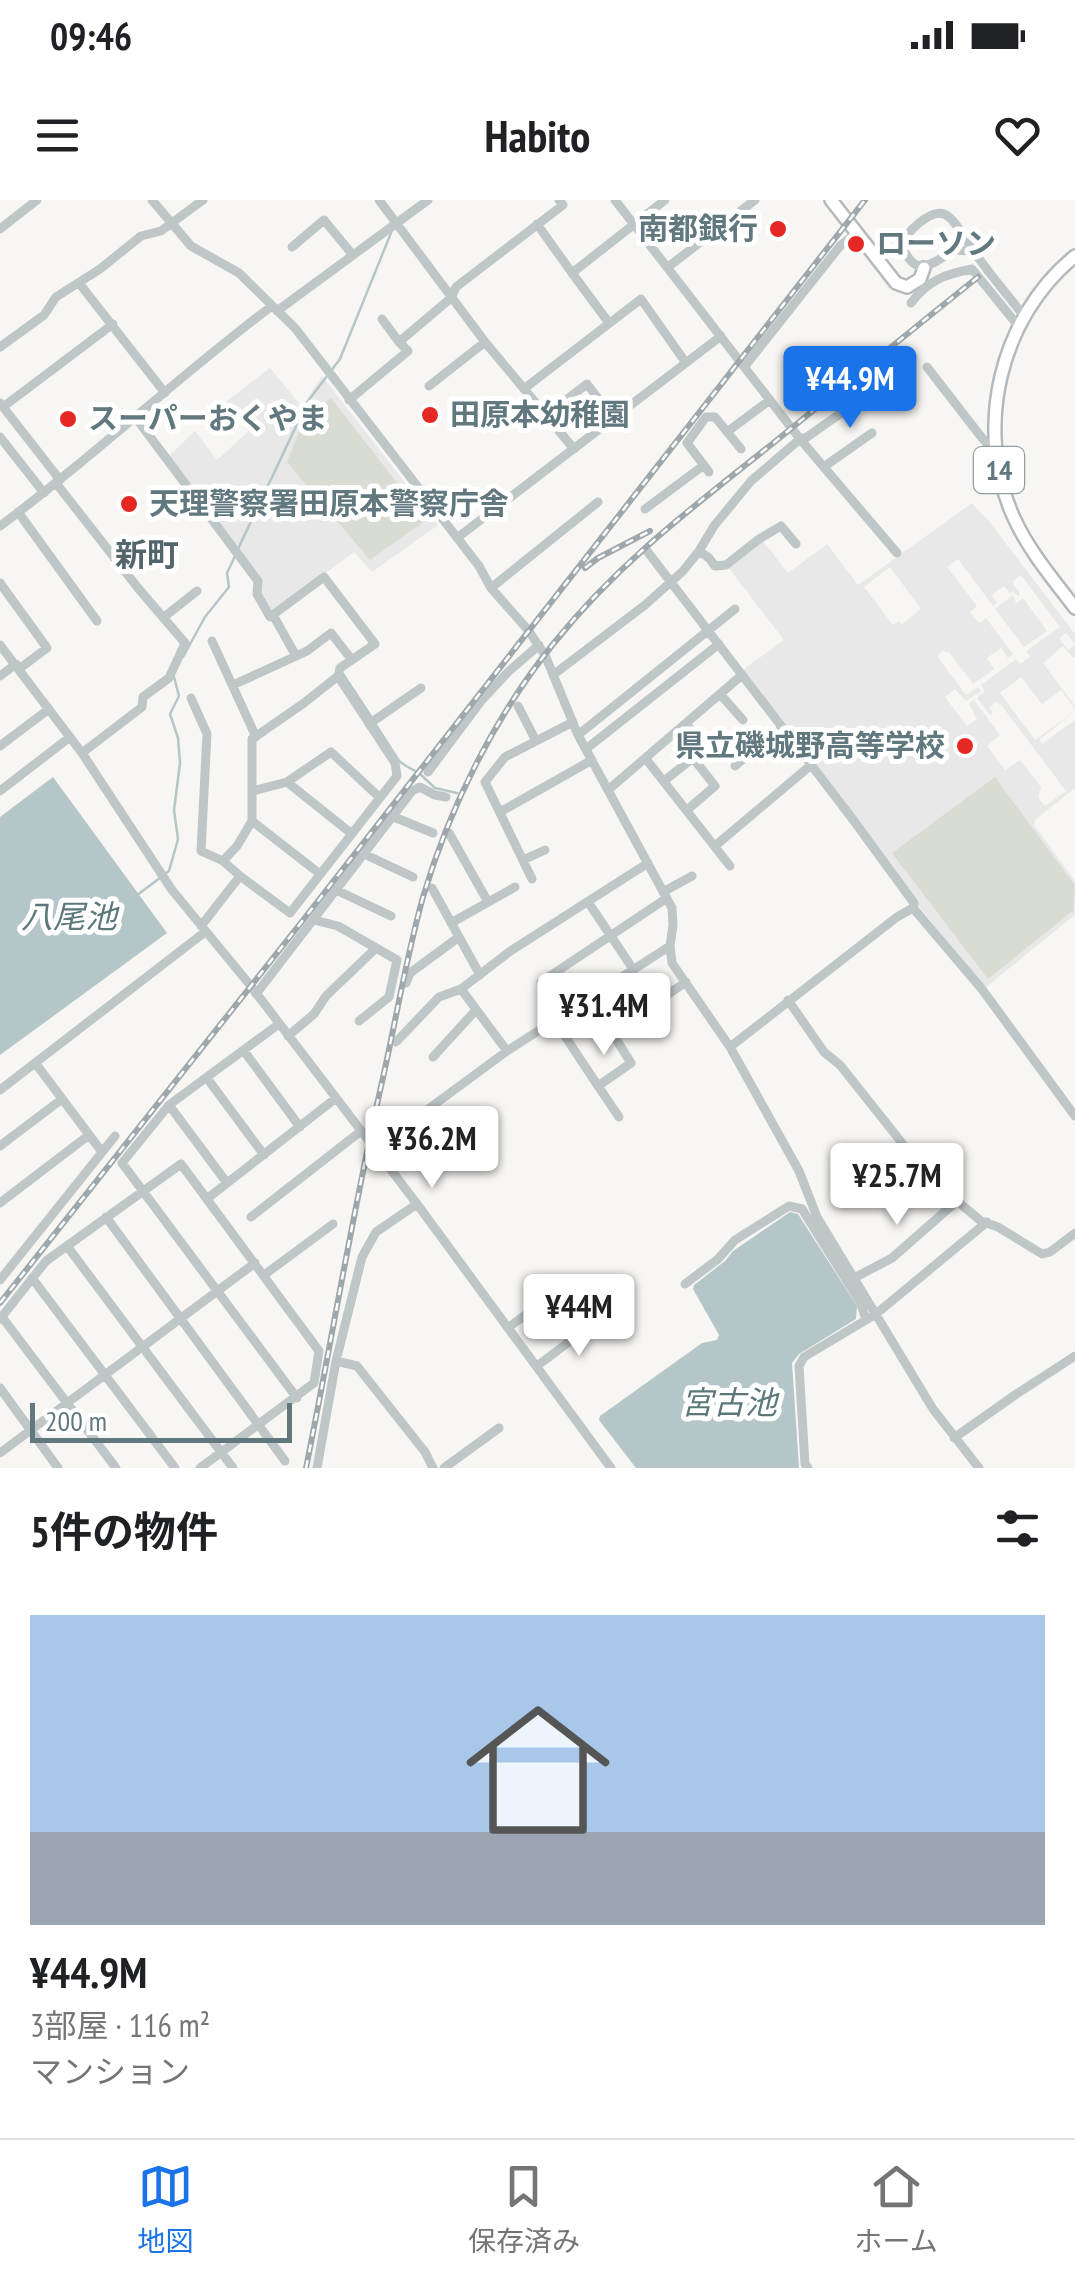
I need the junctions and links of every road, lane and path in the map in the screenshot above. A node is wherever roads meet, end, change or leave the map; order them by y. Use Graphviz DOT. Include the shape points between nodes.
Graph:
graph roads {
  1 [pos="37,200"];
  2 [pos="152,200"];
  3 [pos="203,200"];
  4 [pos="380,200"];
  5 [pos="428,200"];
  6 [pos="559,200"];
  7 [pos="615,200"];
  8 [pos="665,200"];
  9 [pos="756,200"];
  10 [pos="831,200"];
  11 [pos="393,224"];
  12 [pos="537,224"];
  13 [pos="170,225"];
  14 [pos="634,225"];
  15 [pos="0,228"];
  16 [pos="856,233"];
  17 [pos="292,246"];
  18 [pos="972,251"];
  19 [pos="352,254"];
  20 [pos="1075,256"];
  21 [pos="668,267"];
  22 [pos="924,268"];
  23 [pos="572,273"];
  24 [pos="79,283"];
  25 [pos="451,298"];
  26 [pos="911,303"];
  27 [pos="274,308"];
  28 [pos="382,319"];
  29 [pos="1021,321"];
  30 [pos="609,323"];
  31 [pos="112,324"];
  32 [pos="721,336"];
  33 [pos="399,342"];
  34 [pos="485,342"];
  35 [pos="0,348"];
  36 [pos="686,363"];
  37 [pos="745,366"];
  38 [pos="927,367"];
  39 [pos="881,385"];
  40 [pos="429,386"];
  41 [pos="525,388"];
  42 [pos="165,393"];
  43 [pos="349,400"];
  44 [pos="566,400"];
  45 [pos="770,400"];
  46 [pos="1,405"];
  47 [pos="136,418"];
  48 [pos="614,419"];
  49 [pos="727,432"];
  50 [pos="872,433"];
  51 [pos="0,437"];
  52 [pos="800,440"];
  53 [pos="741,449"];
  54 [pos="574,450"];
  55 [pos="996,452"];
  56 [pos="825,466"];
  57 [pos="58,482"];
  58 [pos="44,493"];
  59 [pos="598,502"];
  60 [pos="645,509"];
  61 [pos="18,512"];
  62 [pos="0,526"];
  63 [pos="457,538"];
  64 [pos="796,544"];
  65 [pos="648,551"];
  66 [pos="699,551"];
  67 [pos="897,553"];
  68 [pos="671,582"];
  69 [pos="0,583"];
  70 [pos="491,588"];
  71 [pos="196,591"];
  72 [pos="1072,598"];
  73 [pos="735,609"];
  74 [pos="273,614"];
  75 [pos="164,617"];
  76 [pos="97,620"];
  77 [pos="708,631"];
  78 [pos="212,641"];
  79 [pos="718,644"];
  80 [pos="0,645"];
  81 [pos="539,645"];
  82 [pos="296,656"];
  83 [pos="352,660"];
  84 [pos="18,667"];
  85 [pos="742,674"];
  86 [pos="553,675"];
  87 [pos="0,676"];
  88 [pos="338,676"];
  89 [pos="232,685"];
  90 [pos="421,688"];
  91 [pos="720,694"];
  92 [pos="191,698"];
  93 [pos="518,706"];
  94 [pos="49,709"];
  95 [pos="743,720"];
  96 [pos="372,722"];
  97 [pos="573,722"];
  98 [pos="686,724"];
  99 [pos="782,726"];
  100 [pos="578,735"];
  101 [pos="70,737"];
  102 [pos="256,737"];
  103 [pos="536,741"];
  104 [pos="0,746"];
  105 [pos="586,750"];
  106 [pos="710,751"];
  107 [pos="82,753"];
  108 [pos="646,759"];
  109 [pos="592,760"];
  110 [pos="812,765"];
  111 [pos="735,766"];
  112 [pos="428,772"];
  113 [pos="664,781"];
  114 [pos="287,782"];
  115 [pos="253,790"];
  116 [pos="608,790"];
  117 [pos="0,791"];
  118 [pos="446,797"];
  119 [pos="380,798"];
  120 [pos="686,810"];
  121 [pos="500,812"];
  122 [pos="394,817"];
  123 [pos="252,821"];
  124 [pos="433,833"];
  125 [pos="448,833"];
  126 [pos="352,834"];
  127 [pos="714,846"];
  128 [pos="546,850"];
  129 [pos="364,854"];
  130 [pos="523,860"];
  131 [pos="224,861"];
  132 [pos="648,863"];
  133 [pos="730,866"];
  134 [pos="320,874"];
  135 [pos="240,876"];
  136 [pos="692,876"];
  137 [pos="412,877"];
  138 [pos="532,879"];
  139 [pos="515,887"];
  140 [pos="432,888"];
  141 [pos="336,890"];
  142 [pos="665,895"];
  143 [pos="488,902"];
  144 [pos="588,902"];
  145 [pos="913,908"];
  146 [pos="391,916"];
  147 [pos="314,920"];
  148 [pos="451,923"];
  149 [pos="203,928"];
  150 [pos="610,936"];
  151 [pos="459,937"];
  152 [pos="670,946"];
  153 [pos="376,948"];
  154 [pos="633,970"];
  155 [pos="480,975"];
  156 [pos="541,982"];
  157 [pos="686,982"];
  158 [pos="406,984"];
  159 [pos="460,989"];
  160 [pos="256,994"];
  161 [pos="591,999"];
  162 [pos="788,1000"];
  163 [pos="476,1010"];
  164 [pos="360,1021"];
  165 [pos="556,1021"];
  166 [pos="279,1024"];
  167 [pos="612,1032"];
  168 [pos="288,1036"];
  169 [pos="396,1042"];
  170 [pos="730,1047"];
  171 [pos="244,1051"];
  172 [pos="507,1051"];
  173 [pos="433,1056"];
  174 [pos="36,1064"];
  175 [pos="207,1078"];
  176 [pos="598,1086"];
  177 [pos="0,1090"];
  178 [pos="336,1098"];
  179 [pos="62,1099"];
  180 [pos="169,1105"];
  181 [pos="1075,1116"];
  182 [pos="619,1117"];
  183 [pos="300,1127"];
  184 [pos="361,1131"];
  185 [pos="89,1134"];
  186 [pos="115,1136"];
  187 [pos="0,1146"];
  188 [pos="374,1148"];
  189 [pos="102,1152"];
  190 [pos="264,1155"];
  191 [pos="227,1184"];
  192 [pos="142,1190"];
  193 [pos="208,1198"];
  194 [pos="957,1202"];
  195 [pos="0,1203"];
  196 [pos="417,1204"];
  197 [pos="106,1217"];
  198 [pos="251,1217"];
  199 [pos="987,1222"];
  200 [pos="333,1224"];
  201 [pos="1075,1234"];
  202 [pos="67,1246"];
  203 [pos="255,1264"];
  204 [pos="264,1275"];
  205 [pos="32,1278"];
  206 [pos="854,1278"];
  207 [pos="0,1279"];
  208 [pos="685,1284"];
  209 [pos="563,1287"];
  210 [pos="218,1292"];
  211 [pos="871,1316"];
  212 [pos="1,1318"];
  213 [pos="182,1319"];
  214 [pos="598,1320"];
  215 [pos="509,1327"];
  216 [pos="142,1348"];
  217 [pos="1075,1356"];
  218 [pos="336,1361"];
  219 [pos="537,1366"];
  220 [pos="105,1376"];
  221 [pos="0,1388"];
  222 [pos="297,1398"];
  223 [pos="68,1403"];
  224 [pos="259,1424"];
  225 [pos="500,1428"];
  226 [pos="31,1431"];
  227 [pos="954,1438"];
  228 [pos="221,1452"];
  229 [pos="0,1453"];
  230 [pos="285,1461"];
  231 [pos="58,1468"];
  232 [pos="116,1468"];
  233 [pos="174,1468"];
  234 [pos="200,1468"];
  235 [pos="233,1468"];
  236 [pos="316,1468"];
  237 [pos="433,1468"];
  238 [pos="444,1468"];
  239 [pos="611,1468"];
  240 [pos="808,1468"];
  241 [pos="979,1468"];
  1 -- 15 [label="street"];
  2 -- 13 [label="street"];
  3 -- 13 [label="street"];
  4 -- 11 [label="street"];
  5 -- 11 [label="street"];
  6 -- 12 [label="street" via="563,205"];
  7 -- 14 [label="street"];
  8 -- 14 [label="street"];
  9 -- 21 [label="street"];
  10 -- 16 [label="main road"];
  11 -- 19 [label="street"];
  11 -- 25 [label="street"];
  12 -- 23 [label="street"];
  12 -- 25 [label="street" via="456,287"];
  13 -- 24 [label="street" via="141,236"];
  13 -- 27 [label="street"];
  14 -- 21 [label="street"];
  14 -- 23 [label="street"];
  16 -- 22 [label="main road" via="902,287 920,279"];
  16 -- 37 [label="street"];
  17 -- 19 [label="street" via="324,220"];
  18 -- 22 [label="street" via="954,250"];
  18 -- 22 [label="street" via="939,208 903,240 904,254"];
  18 -- 29 [label="street"];
  19 -- 27 [label="street"];
  20 -- 29 [label="main road, 14"];
  21 -- 32 [label="street"];
  23 -- 30 [label="street"];
  24 -- 31 [label="street"];
  24 -- 35 [label="street"];
  25 -- 33 [label="street"];
  25 -- 34 [label="street"];
  26 -- 29 [label="street" via="945,274 972,269"];
  27 -- 42 [label="street"];
  27 -- 43 [label="street"];
  28 -- 33 [label="street"];
  29 -- 55 [label="main road, 14" via="1001,372"];
  30 -- 36 [label="street" via="641,299"];
  30 -- 41 [label="street"];
  31 -- 42 [label="street"];
  31 -- 46 [label="street"];
  32 -- 36 [label="street"];
  32 -- 37 [label="street"];
  33 -- 43 [label="street" via="408,351"];
  34 -- 40 [label="street"];
  34 -- 41 [label="street"];
  36 -- 48 [label="street"];
  37 -- 45 [label="street"];
  38 -- 55 [label="street"];
  39 -- 52 [label="street"];
  41 -- 54 [label="street"];
  42 -- 47 [label="street"];
  43 -- 63 [label="street"];
  44 -- 48 [label="street" via="587,384"];
  45 -- 49 [label="street"];
  45 -- 52 [label="street"];
  46 -- 57 [label="street"];
  47 -- 57 [label="street"];
  47 -- 74 [label="street" via="258,581 257,594"];
  48 -- 54 [label="street"];
  49 -- 53 [label="street"];
  49 -- 60 [label="street" via="715,416 706,417 687,442 706,468"];
  50 -- 56 [label="street"];
  51 -- 58 [label="street"];
  52 -- 56 [label="street"];
  52 -- 66 [label="street" via="751,481"];
  54 -- 63 [label="street"];
  55 -- 72 [label="main road, 14" via="1012,515"];
  56 -- 67 [label="street"];
  57 -- 58 [label="street"];
  57 -- 75 [label="street"];
  58 -- 61 [label="street"];
  59 -- 70 [label="street"];
  61 -- 62 [label="street"];
  61 -- 76 [label="street"];
  63 -- 70 [label="street"];
  64 -- 66 [label="street" via="782,526 726,566 715,566"];
  65 -- 68 [label="street"];
  66 -- 68 [label="street"];
  68 -- 77 [label="street"];
  68 -- 86 [label="street"];
  69 -- 84 [label="street" via="47,648"];
  70 -- 81 [label="street"];
  71 -- 75 [label="street"];
  73 -- 77 [label="street"];
  74 -- 82 [label="street"];
  74 -- 83 [label="street" via="324,577 376,644"];
  75 -- 107 [label="street" via="186,643 169,678 142,697 142,708"];
  77 -- 79 [label="street"];
  77 -- 100 [label="street"];
  78 -- 89 [label="street"];
  79 -- 85 [label="street"];
  79 -- 105 [label="street"];
  80 -- 84 [label="street"];
  81 -- 86 [label="street"];
  81 -- 112 [label="street" via="480,701"];
  82 -- 83 [label="street" via="331,632"];
  82 -- 89 [label="street"];
  83 -- 88 [label="street"];
  84 -- 87 [label="street"];
  84 -- 94 [label="street"];
  85 -- 91 [label="street"];
  85 -- 99 [label="street"];
  86 -- 97 [label="street"];
  88 -- 96 [label="street"];
  88 -- 102 [label="street"];
  89 -- 102 [label="street"];
  90 -- 96 [label="street"];
  91 -- 95 [label="street"];
  91 -- 98 [label="street"];
  92 -- 131 [label="street" via="208,734 201,851"];
  93 -- 103 [label="street"];
  94 -- 101 [label="street"];
  94 -- 104 [label="street"];
  96 -- 119 [label="street" via="397,776"];
  97 -- 100 [label="street"];
  97 -- 103 [label="street"];
  98 -- 106 [label="street"];
  98 -- 108 [label="street"];
  99 -- 110 [label="street"];
  99 -- 111 [label="street"];
  100 -- 105 [label="street"];
  101 -- 107 [label="street"];
  101 -- 117 [label="street"];
  102 -- 115 [label="street"];
  103 -- 121 [label="street" via="505,757 485,782"];
  105 -- 109 [label="street"];
  107 -- 149 [label="street"];
  108 -- 113 [label="street"];
  108 -- 116 [label="street"];
  109 -- 116 [label="street"];
  109 -- 121 [label="street"];
  110 -- 127 [label="street"];
  110 -- 145 [label="street"];
  113 -- 120 [label="street"];
  113 -- 120 [label="street" via="692,758 715,786"];
  114 -- 115 [label="street"];
  114 -- 119 [label="street" via="331,752"];
  114 -- 126 [label="street"];
  115 -- 123 [label="street"];
  116 -- 132 [label="street"];
  118 -- 122 [label="street" via="420,787"];
  119 -- 126 [label="street"];
  120 -- 127 [label="street"];
  121 -- 130 [label="street"];
  122 -- 124 [label="street"];
  122 -- 129 [label="street"];
  123 -- 131 [label="street"];
  123 -- 134 [label="street"];
  125 -- 143 [label="street"];
  126 -- 134 [label="street"];
  127 -- 133 [label="street"];
  128 -- 130 [label="street"];
  129 -- 137 [label="street"];
  129 -- 141 [label="street"];
  130 -- 138 [label="street"];
  131 -- 135 [label="street"];
  132 -- 142 [label="street"];
  132 -- 144 [label="street"];
  134 -- 135 [label="street" via="290,914"];
  135 -- 149 [label="street"];
  136 -- 142 [label="street"];
  139 -- 143 [label="street"];
  140 -- 148 [label="street"];
  141 -- 146 [label="street"];
  141 -- 147 [label="street"];
  142 -- 150 [label="street"];
  142 -- 152 [label="street" via="672,908"];
  143 -- 148 [label="street"];
  144 -- 150 [label="street"];
  144 -- 155 [label="street"];
  145 -- 162 [label="street"];
  145 -- 181 [label="street"];
  147 -- 153 [label="street"];
  147 -- 160 [label="street"];
  148 -- 151 [label="street"];
  149 -- 160 [label="street"];
  149 -- 174 [label="street"];
  150 -- 154 [label="street"];
  150 -- 156 [label="street"];
  151 -- 155 [label="street"];
  151 -- 158 [label="street"];
  152 -- 154 [label="street"];
  152 -- 157 [label="street" via="672,963"];
  153 -- 164 [label="street" via="398,960 389,997"];
  153 -- 168 [label="street"];
  154 -- 161 [label="street"];
  155 -- 159 [label="street"];
  157 -- 167 [label="street"];
  157 -- 170 [label="street"];
  159 -- 163 [label="street"];
  159 -- 169 [label="street" via="439,997"];
  160 -- 166 [label="street"];
  161 -- 165 [label="street"];
  161 -- 167 [label="street"];
  162 -- 170 [label="street"];
  162 -- 194 [label="street" via="824,1052"];
  163 -- 172 [label="street"];
  163 -- 173 [label="street"];
  165 -- 172 [label="street"];
  165 -- 176 [label="street"];
  166 -- 168 [label="street"];
  166 -- 171 [label="street"];
  167 -- 176 [label="street" via="631,1063"];
  168 -- 178 [label="street"];
  170 -- 206 [label="street"];
  171 -- 175 [label="street"];
  171 -- 183 [label="street"];
  172 -- 188 [label="street"];
  174 -- 177 [label="street"];
  174 -- 179 [label="street"];
  175 -- 180 [label="street"];
  175 -- 190 [label="street"];
  176 -- 182 [label="street"];
  178 -- 183 [label="street"];
  178 -- 184 [label="street"];
  179 -- 185 [label="street"];
  179 -- 187 [label="street"];
  180 -- 191 [label="street"];
  180 -- 192 [label="street" via="122,1163"];
  183 -- 190 [label="street"];
  184 -- 188 [label="street"];
  184 -- 198 [label="street"];
  185 -- 189 [label="street"];
  185 -- 195 [label="street"];
  186 -- 189 [label="street"];
  188 -- 196 [label="street"];
  189 -- 207 [label="street"];
  190 -- 191 [label="street"];
  191 -- 193 [label="street"];
  192 -- 193 [label="street" via="180,1164"];
  192 -- 197 [label="street"];
  192 -- 210 [label="street"];
  193 -- 203 [label="street"];
  194 -- 199 [label="street"];
  194 -- 206 [label="street" via="892,1258"];
  196 -- 215 [label="street"];
  196 -- 218 [label="street" via="376,1232 362,1257"];
  197 -- 202 [label="street"];
  197 -- 213 [label="street"];
  199 -- 201 [label="street" via="1042,1254"];
  199 -- 211 [label="street"];
  200 -- 204 [label="street"];
  202 -- 205 [label="street"];
  202 -- 216 [label="street"];
  203 -- 204 [label="street"];
  203 -- 210 [label="street"];
  204 -- 222 [label="street" via="319,1351 314,1384"];
  205 -- 212 [label="street"];
  205 -- 220 [label="street"];
  206 -- 211 [label="street"];
  208 -- 211 [label="street" via="735,1240 789,1206 802,1208"];
  209 -- 215 [label="street"];
  210 -- 213 [label="street"];
  210 -- 222 [label="street"];
  211 -- 227 [label="street"];
  211 -- 240 [label="street" via="799,1366"];
  212 -- 223 [label="street"];
  213 -- 216 [label="street"];
  213 -- 224 [label="street"];
  214 -- 219 [label="street"];
  215 -- 219 [label="street"];
  216 -- 220 [label="street"];
  216 -- 228 [label="street"];
  217 -- 227 [label="street"];
  218 -- 236 [label="street"];
  218 -- 237 [label="street" via="357,1366"];
  219 -- 239 [label="street"];
  220 -- 223 [label="street"];
  220 -- 233 [label="street"];
  221 -- 226 [label="street"];
  222 -- 224 [label="street"];
  223 -- 226 [label="street"];
  223 -- 232 [label="street"];
  224 -- 228 [label="street"];
  224 -- 230 [label="street"];
  225 -- 238 [label="street"];
  226 -- 229 [label="street"];
  226 -- 231 [label="street"];
  227 -- 241 [label="street"];
  228 -- 234 [label="street"];
  228 -- 235 [label="street"];
}
